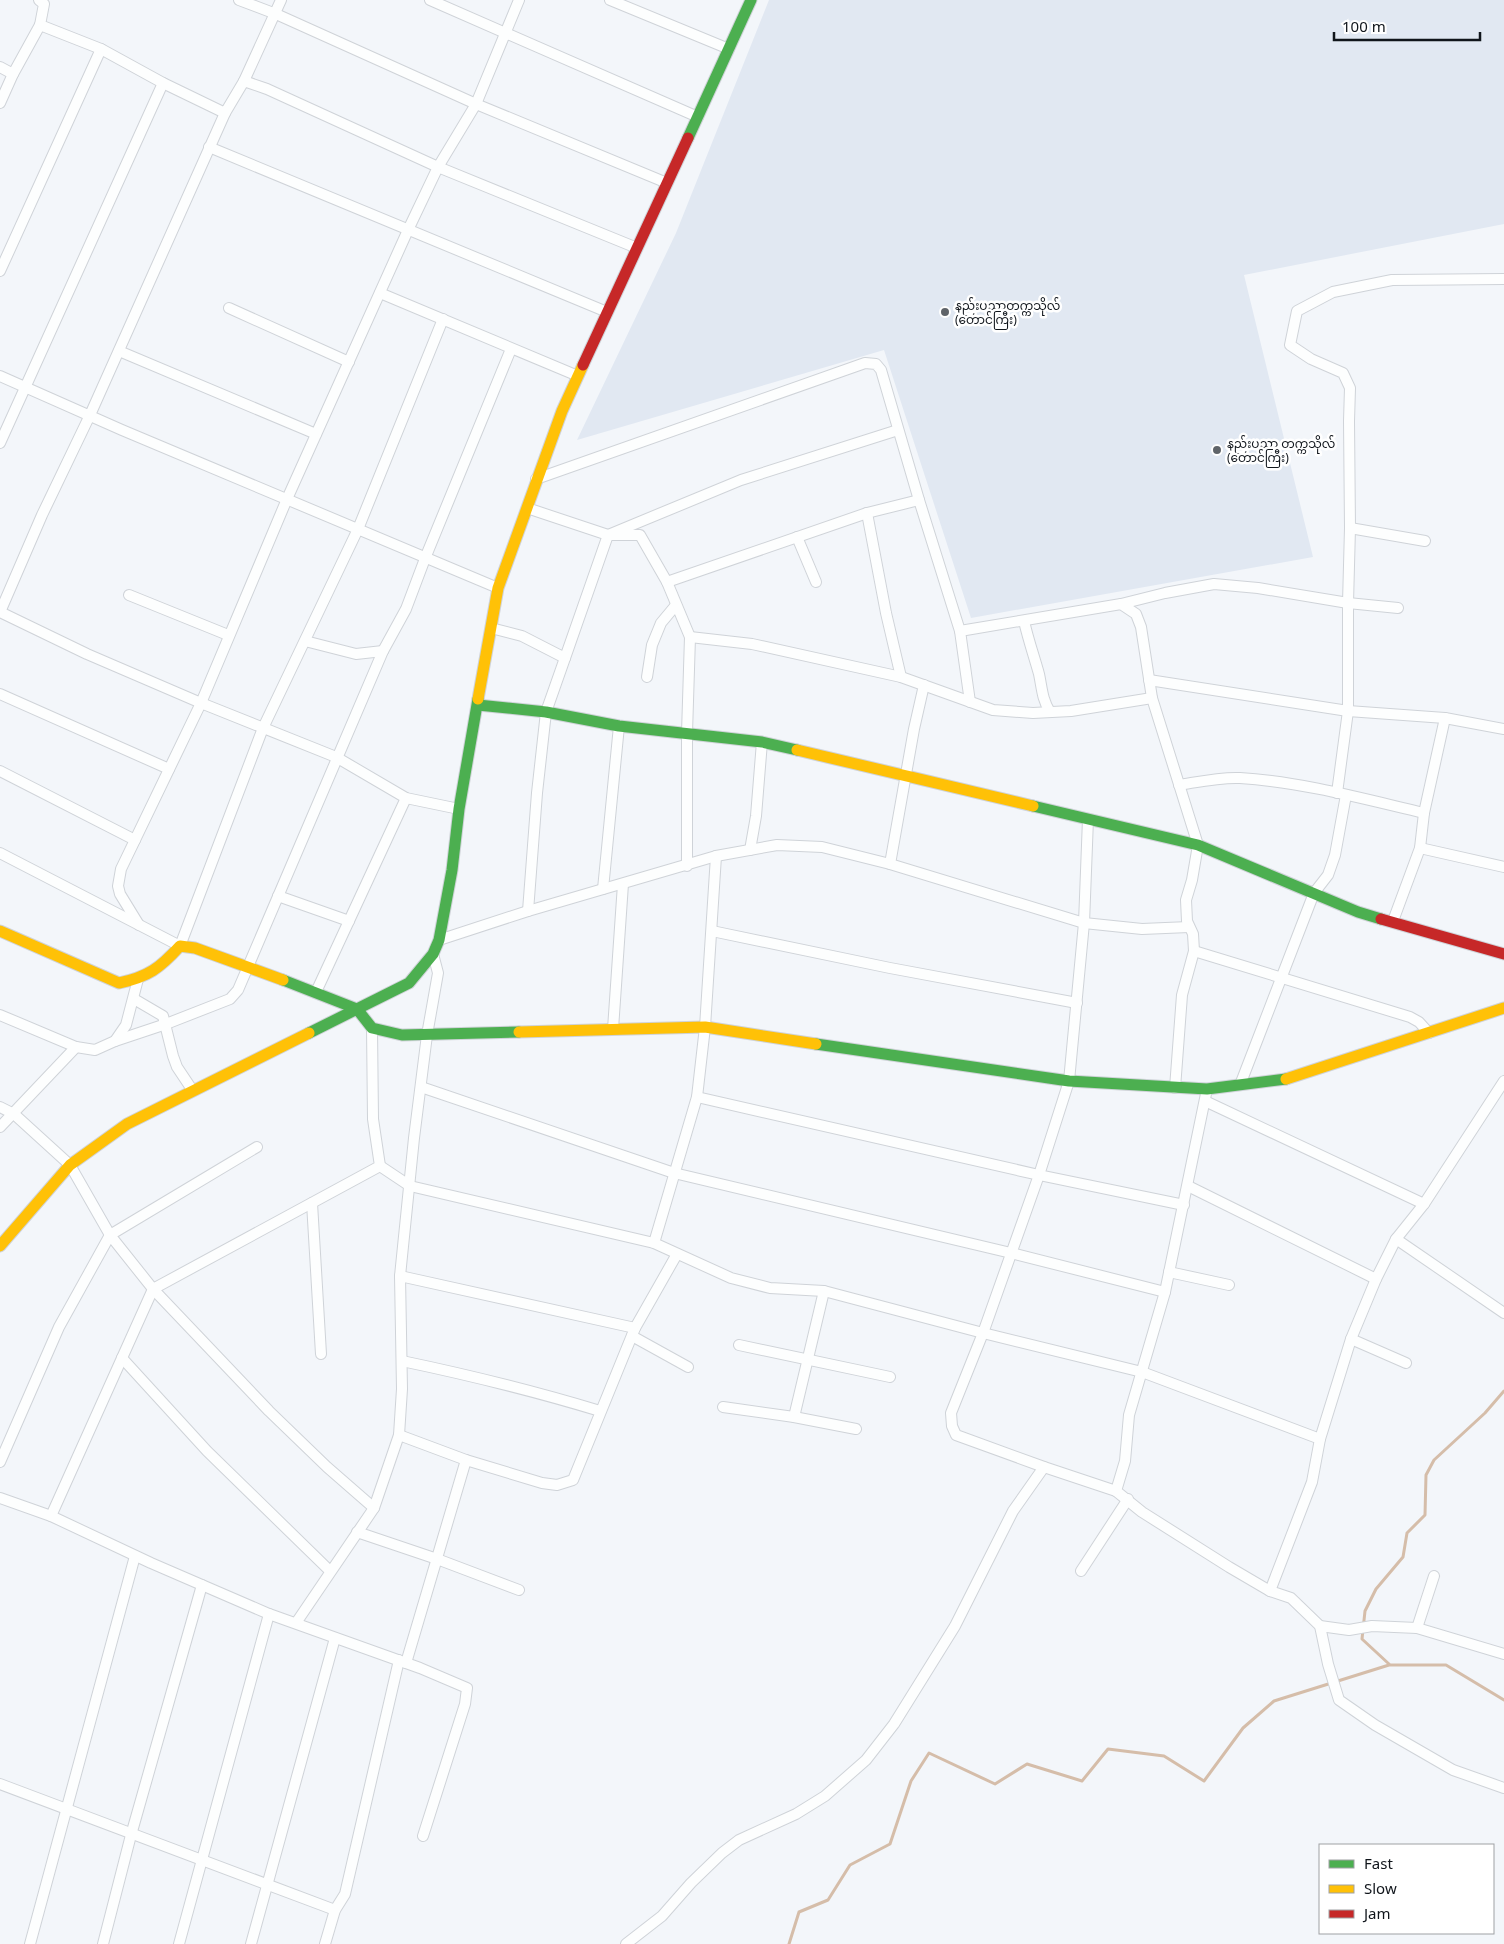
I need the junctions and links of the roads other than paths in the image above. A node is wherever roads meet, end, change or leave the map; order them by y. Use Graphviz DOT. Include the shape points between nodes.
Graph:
graph roads {
  1 [pos="39,0"];
  2 [pos="238,0"];
  3 [pos="281,0"];
  4 [pos="430,0"];
  5 [pos="519,0"];
  6 [pos="610,0"];
  7 [pos="751,0"];
  8 [pos="276,14"];
  9 [pos="40,25"];
  10 [pos="506,32"];
  11 [pos="729,48"];
  12 [pos="101,49"];
  13 [pos="0,67"];
  14 [pos="13,74"];
  15 [pos="244,81"];
  16 [pos="163,83"];
  17 [pos="0,103"];
  18 [pos="476,104"];
  19 [pos="225,113"];
  20 [pos="698,117"];
  21 [pos="209,147"];
  22 [pos="438,167"];
  23 [pos="668,183"];
  24 [pos="408,230"];
  25 [pos="637,248"];
  26 [pos="0,271"];
  27 [pos="1504,279"];
  28 [pos="380,293"];
  29 [pos="229,308"];
  30 [pos="607,312"];
  31 [pos="443,319"];
  32 [pos="510,349"];
  33 [pos="119,351"];
  34 [pos="349,362"];
  35 [pos="0,376"];
  36 [pos="578,376"];
  37 [pos="25,388"];
  38 [pos="90,415"];
  39 [pos="898,430"];
  40 [pos="316,434"];
  41 [pos="0,443"];
  42 [pos="536,480"];
  43 [pos="287,499"];
  44 [pos="919,500"];
  45 [pos="527,508"];
  46 [pos="867,513"];
  47 [pos="1350,528"];
  48 [pos="358,529"];
  49 [pos="608,535"];
  50 [pos="797,538"];
  51 [pos="1426,541"];
  52 [pos="426,556"];
  53 [pos="667,582"];
  54 [pos="816,582"];
  55 [pos="498,588"];
  56 [pos="129,595"];
  57 [pos="1348,603"];
  58 [pos="1122,604"];
  59 [pos="676,605"];
  60 [pos="1398,608"];
  61 [pos="0,612"];
  62 [pos="1024,621"];
  63 [pos="491,628"];
  64 [pos="960,631"];
  65 [pos="228,635"];
  66 [pos="690,637"];
  67 [pos="305,641"];
  68 [pos="384,651"];
  69 [pos="566,658"];
  70 [pos="647,677"];
  71 [pos="901,677"];
  72 [pos="1149,680"];
  73 [pos="924,685"];
  74 [pos="0,694"];
  75 [pos="1152,698"];
  76 [pos="970,702"];
  77 [pos="201,703"];
  78 [pos="478,705"];
  79 [pos="1348,711"];
  80 [pos="546,712"];
  81 [pos="1050,712"];
  82 [pos="1445,718"];
  83 [pos="619,726"];
  84 [pos="264,728"];
  85 [pos="1504,728"];
  86 [pos="687,733"];
  87 [pos="762,742"];
  88 [pos="336,757"];
  89 [pos="169,769"];
  90 [pos="0,772"];
  91 [pos="905,775"];
  92 [pos="1179,785"];
  93 [pos="1341,794"];
  94 [pos="406,798"];
  95 [pos="459,809"];
  96 [pos="1424,813"];
  97 [pos="1088,819"];
  98 [pos="135,840"];
  99 [pos="1198,845"];
  100 [pos="1420,848"];
  101 [pos="750,850"];
  102 [pos="0,853"];
  103 [pos="716,856"];
  104 [pos="890,864"];
  105 [pos="687,866"];
  106 [pos="1504,867"];
  107 [pos="623,884"];
  108 [pos="603,889"];
  109 [pos="1314,893"];
  110 [pos="278,896"];
  111 [pos="528,912"];
  112 [pos="349,921"];
  113 [pos="1393,921"];
  114 [pos="1084,923"];
  115 [pos="139,925"];
  116 [pos="1189,927"];
  117 [pos="712,931"];
  118 [pos="0,932"];
  119 [pos="439,940"];
  120 [pos="180,946"];
  121 [pos="1194,951"];
  122 [pos="433,954"];
  123 [pos="1504,954"];
  124 [pos="248,967"];
  125 [pos="1282,976"];
  126 [pos="138,979"];
  127 [pos="316,992"];
  128 [pos="134,1000"];
  129 [pos="1077,1003"];
  130 [pos="1504,1008"];
  131 [pos="357,1009"];
  132 [pos="0,1015"];
  133 [pos="166,1024"];
  134 [pos="705,1026"];
  135 [pos="372,1028"];
  136 [pos="613,1029"];
  137 [pos="1429,1033"];
  138 [pos="427,1035"];
  139 [pos="115,1041"];
  140 [pos="76,1047"];
  141 [pos="1069,1081"];
  142 [pos="1504,1081"];
  143 [pos="1240,1085"];
  144 [pos="420,1087"];
  145 [pos="1175,1088"];
  146 [pos="193,1090"];
  147 [pos="1206,1095"];
  148 [pos="697,1097"];
  149 [pos="0,1107"];
  150 [pos="14,1114"];
  151 [pos="0,1127"];
  152 [pos="257,1147"];
  153 [pos="70,1165"];
  154 [pos="380,1166"];
  155 [pos="674,1173"];
  156 [pos="1039,1175"];
  157 [pos="410,1186"];
  158 [pos="1188,1186"];
  159 [pos="312,1203"];
  160 [pos="1184,1204"];
  161 [pos="1424,1204"];
  162 [pos="110,1235"];
  163 [pos="1396,1239"];
  164 [pos="654,1243"];
  165 [pos="0,1246"];
  166 [pos="1011,1253"];
  167 [pos="676,1254"];
  168 [pos="1169,1272"];
  169 [pos="400,1276"];
  170 [pos="1376,1278"];
  171 [pos="1229,1286"];
  172 [pos="153,1290"];
  173 [pos="824,1291"];
  174 [pos="1165,1292"];
  175 [pos="1504,1314"];
  176 [pos="634,1332"];
  177 [pos="983,1333"];
  178 [pos="1351,1339"];
  179 [pos="739,1345"];
  180 [pos="321,1354"];
  181 [pos="122,1358"];
  182 [pos="808,1360"];
  183 [pos="402,1361"];
  184 [pos="1406,1363"];
  185 [pos="688,1367"];
  186 [pos="1142,1372"];
  187 [pos="890,1377"];
  188 [pos="723,1408"];
  189 [pos="600,1411"];
  190 [pos="794,1416"];
  191 [pos="856,1429"];
  192 [pos="399,1436"];
  193 [pos="1320,1439"];
  194 [pos="466,1460"];
  195 [pos="0,1462"];
  196 [pos="1044,1467"];
  197 [pos="1116,1491"];
  198 [pos="0,1498"];
  199 [pos="1128,1499"];
  200 [pos="374,1508"];
  201 [pos="50,1516"];
  202 [pos="357,1532"];
  203 [pos="135,1556"];
  204 [pos="437,1559"];
  205 [pos="330,1572"];
  206 [pos="1081,1572"];
  207 [pos="1434,1576"];
  208 [pos="202,1585"];
  209 [pos="519,1590"];
  210 [pos="1270,1591"];
  211 [pos="269,1614"];
  212 [pos="296,1623"];
  213 [pos="1320,1626"];
  214 [pos="1417,1628"];
  215 [pos="335,1638"];
  216 [pos="1504,1654"];
  217 [pos="403,1662"];
  218 [pos="0,1784"];
  219 [pos="1504,1788"];
  220 [pos="66,1810"];
  221 [pos="132,1835"];
  222 [pos="423,1836"];
  223 [pos="203,1860"];
  224 [pos="268,1886"];
  225 [pos="335,1910"];
  226 [pos="30,1944"];
  227 [pos="103,1944"];
  228 [pos="179,1944"];
  229 [pos="251,1944"];
  230 [pos="326,1944"];
  231 [pos="626,1944"];
  1 -- 9 [label="street" via="44,4"];
  2 -- 8 [label="street"];
  3 -- 8 [label="street"];
  4 -- 10 [label="street"];
  5 -- 10 [label="street"];
  6 -- 11 [label="street"];
  7 -- 11 [label="street"];
  8 -- 15 [label="street"];
  8 -- 18 [label="street"];
  9 -- 12 [label="street"];
  9 -- 14 [label="street"];
  10 -- 18 [label="street"];
  10 -- 20 [label="street"];
  11 -- 20 [label="street"];
  12 -- 16 [label="street"];
  12 -- 26 [label="street"];
  13 -- 14 [label="street"];
  14 -- 17 [label="street"];
  15 -- 19 [label="street"];
  15 -- 22 [label="street"];
  16 -- 19 [label="street"];
  16 -- 37 [label="street"];
  18 -- 22 [label="street"];
  18 -- 23 [label="street"];
  19 -- 21 [label="street"];
  20 -- 23 [label="street"];
  21 -- 24 [label="street"];
  21 -- 33 [label="street"];
  22 -- 24 [label="street"];
  22 -- 25 [label="street"];
  23 -- 25 [label="street"];
  24 -- 28 [label="street"];
  24 -- 30 [label="street"];
  25 -- 30 [label="street"];
  27 -- 47 [label="street" via="1392,280 1332,292 1297,311 1290,344 1311,359 1343,373 1350,388"];
  28 -- 31 [label="street"];
  28 -- 34 [label="street"];
  29 -- 34 [label="street"];
  30 -- 36 [label="street"];
  31 -- 32 [label="street"];
  31 -- 48 [label="street"];
  32 -- 36 [label="street"];
  32 -- 52 [label="street"];
  33 -- 38 [label="street"];
  33 -- 40 [label="street"];
  34 -- 40 [label="street"];
  35 -- 37 [label="street"];
  36 -- 42 [label="street"];
  37 -- 38 [label="street"];
  37 -- 41 [label="street"];
  38 -- 43 [label="street"];
  38 -- 61 [label="street"];
  39 -- 42 [label="street" via="881,370 876,364 865,363"];
  39 -- 44 [label="street"];
  39 -- 49 [label="street" via="741,480"];
  40 -- 43 [label="street"];
  42 -- 45 [label="street"];
  43 -- 48 [label="street"];
  43 -- 65 [label="street"];
  44 -- 46 [label="street"];
  44 -- 64 [label="street"];
  45 -- 49 [label="street"];
  45 -- 55 [label="street"];
  46 -- 50 [label="street"];
  46 -- 71 [label="street"];
  47 -- 51 [label="street"];
  47 -- 57 [label="street"];
  48 -- 52 [label="street"];
  48 -- 67 [label="street"];
  49 -- 53 [label="street" via="640,535"];
  49 -- 69 [label="street"];
  50 -- 53 [label="street"];
  50 -- 54 [label="street"];
  52 -- 55 [label="street"];
  52 -- 68 [label="street" via="406,609"];
  53 -- 59 [label="street"];
  55 -- 63 [label="street"];
  56 -- 65 [label="street"];
  57 -- 58 [label="street" via="1214,584"];
  57 -- 60 [label="street"];
  57 -- 79 [label="street"];
  58 -- 62 [label="street"];
  58 -- 72 [label="street" via="1136,614 1142,627"];
  59 -- 66 [label="street"];
  59 -- 70 [label="street" via="660,623 652,645"];
  61 -- 77 [label="street"];
  62 -- 64 [label="street"];
  62 -- 81 [label="street" via="1043,700"];
  63 -- 69 [label="street" via="522,636"];
  63 -- 78 [label="street"];
  64 -- 76 [label="street"];
  65 -- 77 [label="street"];
  66 -- 71 [label="street" via="752,644"];
  66 -- 86 [label="street"];
  67 -- 68 [label="street" via="356,654"];
  67 -- 84 [label="street"];
  68 -- 88 [label="street"];
  69 -- 80 [label="street"];
  71 -- 73 [label="street"];
  72 -- 75 [label="street"];
  72 -- 79 [label="street"];
  73 -- 76 [label="street"];
  73 -- 91 [label="street"];
  74 -- 89 [label="street"];
  75 -- 81 [label="street"];
  75 -- 92 [label="street"];
  76 -- 81 [label="street" via="993,710"];
  77 -- 84 [label="street"];
  77 -- 89 [label="street"];
  78 -- 80 [label="street"];
  78 -- 95 [label="street"];
  79 -- 82 [label="street"];
  79 -- 93 [label="street"];
  80 -- 83 [label="street"];
  80 -- 111 [label="street"];
  82 -- 85 [label="street"];
  82 -- 96 [label="street"];
  83 -- 86 [label="street"];
  83 -- 108 [label="street"];
  84 -- 88 [label="street"];
  84 -- 120 [label="street"];
  86 -- 87 [label="street"];
  86 -- 105 [label="street"];
  87 -- 91 [label="street"];
  87 -- 101 [label="street"];
  88 -- 94 [label="street"];
  88 -- 110 [label="street"];
  89 -- 98 [label="street"];
  90 -- 98 [label="street"];
  91 -- 97 [label="street"];
  91 -- 104 [label="street"];
  92 -- 93 [label="street" via="1238,778"];
  92 -- 99 [label="street"];
  93 -- 96 [label="street"];
  93 -- 109 [label="street" via="1335,856 1328,875"];
  94 -- 95 [label="street"];
  94 -- 112 [label="street"];
  95 -- 119 [label="street"];
  96 -- 100 [label="street"];
  97 -- 99 [label="street"];
  97 -- 114 [label="street"];
  98 -- 115 [label="street" via="117,882 120,894"];
  99 -- 109 [label="street"];
  99 -- 116 [label="street" via="1186,900"];
  100 -- 106 [label="street"];
  100 -- 113 [label="street"];
  101 -- 103 [label="street"];
  101 -- 104 [label="street" via="777,845 822,847"];
  102 -- 115 [label="street"];
  103 -- 105 [label="street"];
  103 -- 117 [label="street"];
  104 -- 114 [label="street"];
  105 -- 107 [label="street"];
  107 -- 108 [label="street"];
  107 -- 136 [label="street"];
  108 -- 111 [label="street"];
  109 -- 113 [label="street" via="1358,912"];
  109 -- 125 [label="street"];
  110 -- 112 [label="street"];
  110 -- 124 [label="street"];
  111 -- 119 [label="street"];
  112 -- 127 [label="street"];
  113 -- 123 [label="street"];
  114 -- 116 [label="street" via="1142,929"];
  114 -- 129 [label="street"];
  115 -- 120 [label="street"];
  116 -- 121 [label="street"];
  117 -- 129 [label="street"];
  117 -- 134 [label="street"];
  118 -- 126 [label="street" via="119,982"];
  119 -- 122 [label="street"];
  120 -- 124 [label="street" via="195,948"];
  120 -- 126 [label="street" via="158,970"];
  121 -- 125 [label="street"];
  121 -- 145 [label="street" via="1182,996"];
  122 -- 131 [label="street" via="409,983"];
  122 -- 138 [label="street" via="438,973"];
  124 -- 127 [label="street"];
  124 -- 133 [label="street" via="238,990 230,999"];
  125 -- 137 [label="street" via="1410,1016"];
  125 -- 143 [label="street"];
  126 -- 128 [label="street"];
  127 -- 131 [label="street"];
  128 -- 133 [label="street" via="163,1016"];
  128 -- 139 [label="street" via="126,1025"];
  129 -- 141 [label="street"];
  130 -- 137 [label="street"];
  131 -- 135 [label="street"];
  131 -- 146 [label="street"];
  132 -- 140 [label="street"];
  133 -- 139 [label="street"];
  133 -- 146 [label="street" via="177,1066"];
  134 -- 136 [label="street"];
  134 -- 141 [label="street"];
  134 -- 148 [label="street"];
  135 -- 138 [label="street" via="402,1035"];
  135 -- 154 [label="street" via="373,1119"];
  136 -- 138 [label="street"];
  137 -- 143 [label="street" via="1287,1079"];
  138 -- 144 [label="street"];
  139 -- 140 [label="street" via="95,1050"];
  140 -- 150 [label="street"];
  141 -- 145 [label="street"];
  141 -- 156 [label="street"];
  142 -- 161 [label="street"];
  143 -- 147 [label="street"];
  144 -- 155 [label="street"];
  144 -- 157 [label="street"];
  145 -- 147 [label="street"];
  146 -- 153 [label="street" via="127,1124"];
  147 -- 158 [label="street"];
  147 -- 161 [label="street"];
  148 -- 155 [label="street"];
  148 -- 156 [label="street"];
  149 -- 150 [label="street"];
  150 -- 151 [label="street"];
  150 -- 153 [label="street"];
  152 -- 162 [label="street"];
  153 -- 162 [label="street"];
  153 -- 165 [label="street"];
  154 -- 157 [label="street"];
  154 -- 159 [label="street"];
  155 -- 164 [label="street"];
  155 -- 166 [label="street"];
  156 -- 160 [label="street"];
  156 -- 166 [label="street"];
  157 -- 164 [label="street"];
  157 -- 169 [label="street"];
  158 -- 160 [label="street"];
  158 -- 170 [label="street"];
  159 -- 172 [label="street"];
  159 -- 180 [label="street"];
  160 -- 168 [label="street"];
  161 -- 163 [label="street"];
  162 -- 172 [label="street"];
  162 -- 195 [label="street" via="59,1327"];
  163 -- 170 [label="street"];
  163 -- 175 [label="street"];
  164 -- 167 [label="street"];
  166 -- 174 [label="street"];
  166 -- 177 [label="street"];
  167 -- 173 [label="street" via="731,1278 770,1288"];
  167 -- 176 [label="street"];
  168 -- 171 [label="street"];
  168 -- 174 [label="street"];
  169 -- 176 [label="street"];
  169 -- 183 [label="street"];
  170 -- 178 [label="street"];
  172 -- 181 [label="street"];
  172 -- 200 [label="street" via="326,1467"];
  173 -- 177 [label="street"];
  173 -- 182 [label="street"];
  174 -- 186 [label="street"];
  176 -- 185 [label="street"];
  176 -- 189 [label="street"];
  177 -- 186 [label="street"];
  177 -- 196 [label="street" via="951,1413 956,1435"];
  178 -- 184 [label="street"];
  178 -- 193 [label="street"];
  179 -- 182 [label="street"];
  181 -- 201 [label="street"];
  181 -- 205 [label="street" via="207,1450"];
  182 -- 187 [label="street"];
  182 -- 190 [label="street"];
  183 -- 189 [label="street" via="496,1382"];
  183 -- 192 [label="street"];
  186 -- 193 [label="street"];
  186 -- 197 [label="street" via="1129,1415 1125,1461"];
  188 -- 190 [label="street"];
  189 -- 194 [label="street" via="573,1480 557,1485 542,1483"];
  190 -- 191 [label="street"];
  192 -- 194 [label="street"];
  192 -- 200 [label="street"];
  193 -- 210 [label="street" via="1312,1482"];
  194 -- 204 [label="street"];
  196 -- 197 [label="street"];
  196 -- 231 [label="street" via="1013,1511 955,1626 894,1724 866,1760 824,1796 796,1814 739,1840 722,1853 662,1916"];
  197 -- 199 [label="street"];
  198 -- 201 [label="street"];
  199 -- 206 [label="street"];
  199 -- 210 [label="street" via="1142,1512"];
  200 -- 202 [label="street"];
  201 -- 203 [label="street"];
  202 -- 204 [label="street"];
  202 -- 205 [label="street"];
  203 -- 208 [label="street"];
  203 -- 220 [label="street"];
  204 -- 209 [label="street"];
  204 -- 217 [label="street"];
  205 -- 212 [label="street"];
  207 -- 214 [label="street"];
  208 -- 211 [label="street"];
  208 -- 221 [label="street"];
  210 -- 213 [label="street" via="1292,1598"];
  211 -- 212 [label="street"];
  211 -- 223 [label="street"];
  212 -- 215 [label="street"];
  213 -- 214 [label="street" via="1349,1630 1372,1626"];
  213 -- 219 [label="street" via="1339,1700 1453,1770"];
  214 -- 216 [label="street"];
  215 -- 217 [label="street"];
  215 -- 224 [label="street"];
  217 -- 222 [label="street" via="466,1688 465,1704"];
  217 -- 225 [label="street" via="346,1894"];
  218 -- 220 [label="street"];
  220 -- 221 [label="street"];
  220 -- 226 [label="street"];
  221 -- 223 [label="street"];
  221 -- 227 [label="street"];
  223 -- 224 [label="street"];
  223 -- 228 [label="street"];
  224 -- 225 [label="street"];
  224 -- 229 [label="street"];
  225 -- 230 [label="street"];
}
